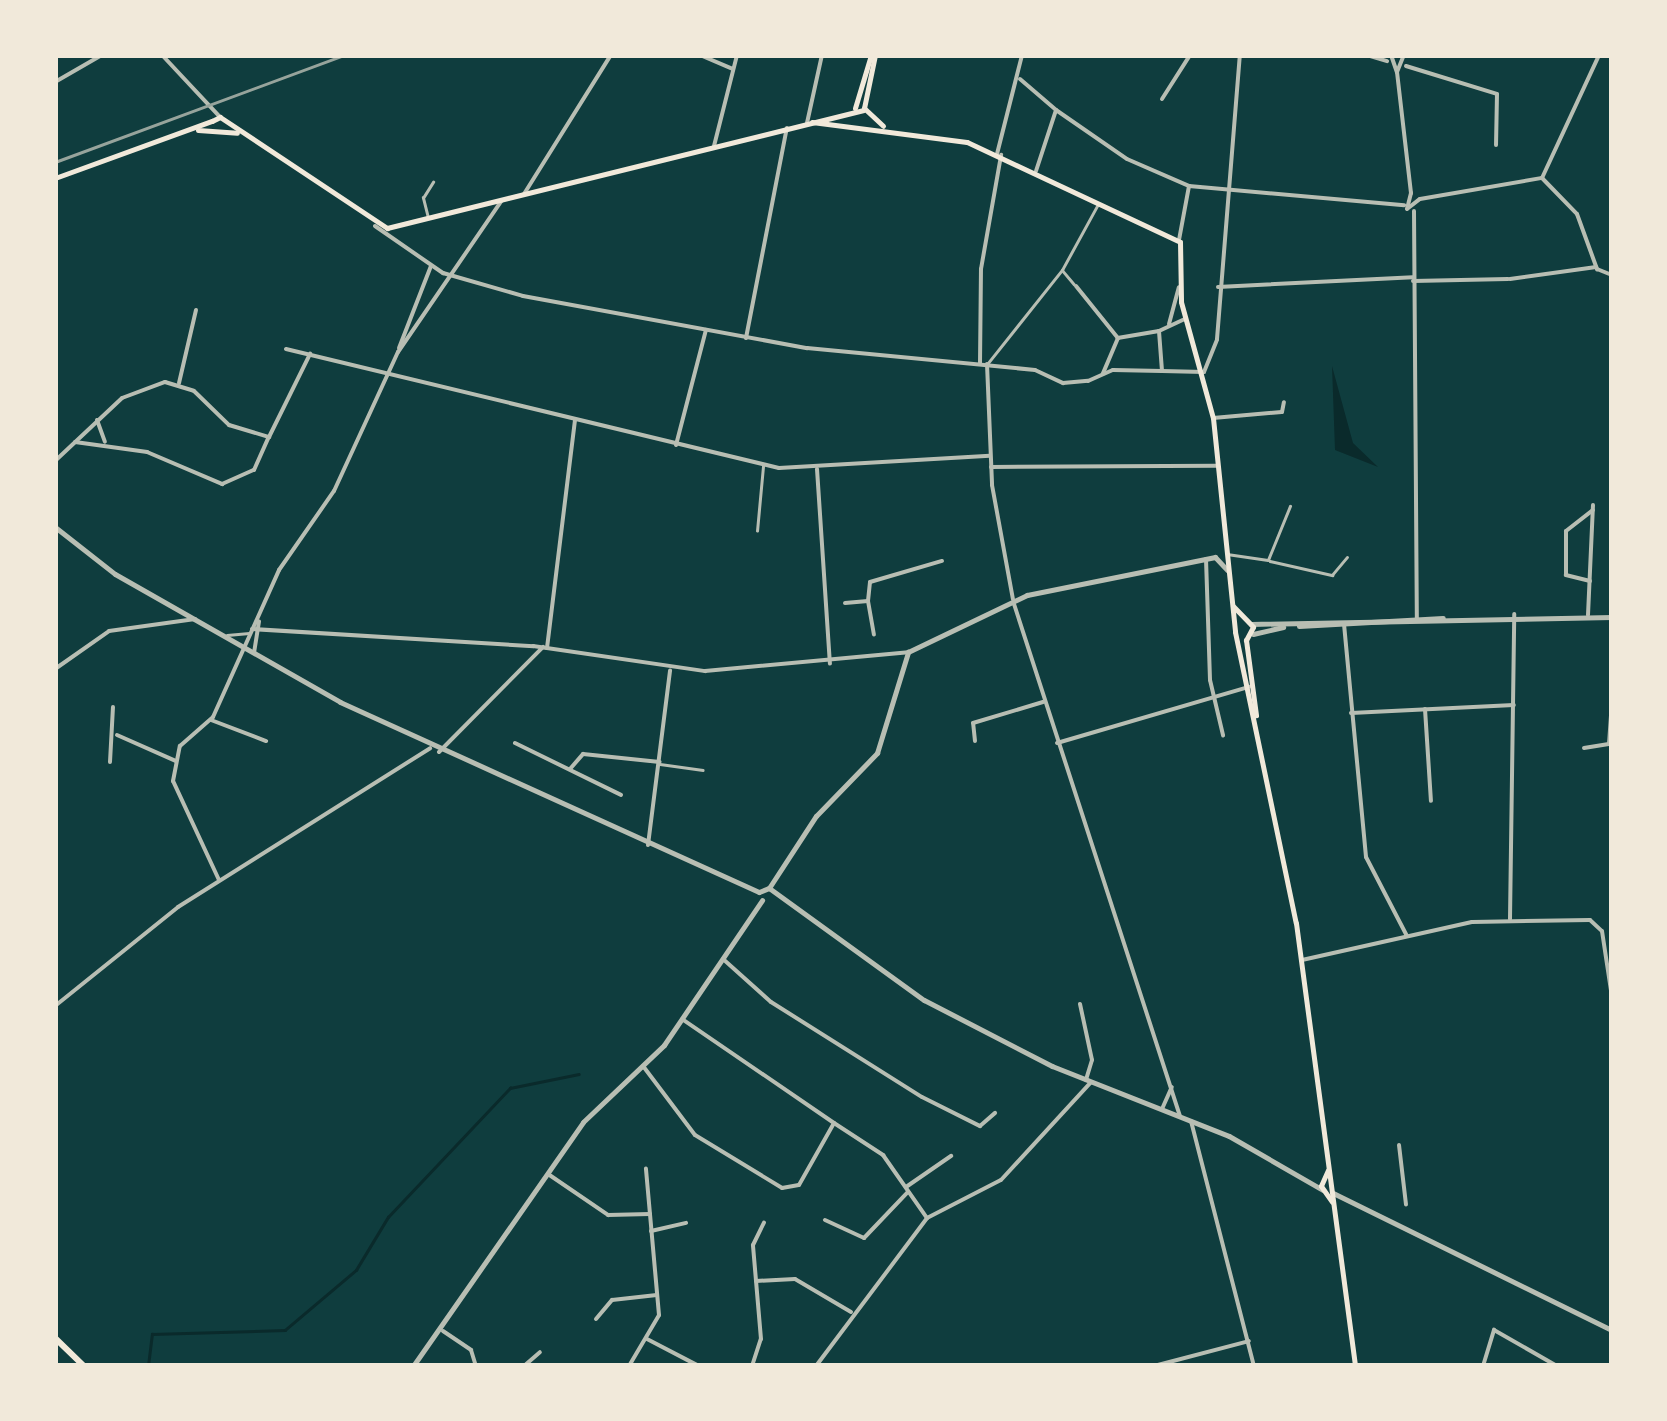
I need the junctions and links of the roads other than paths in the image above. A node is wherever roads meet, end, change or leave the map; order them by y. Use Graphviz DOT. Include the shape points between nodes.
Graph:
graph roads {
  1 [pos="102,55"];
  2 [pos="162,55"];
  3 [pos="611,55"];
  4 [pos="700,55"];
  5 [pos="737,55"];
  6 [pos="822,55"];
  7 [pos="873,55"];
  8 [pos="1022,55"];
  9 [pos="1190,55"];
  10 [pos="1240,55"];
  11 [pos="1367,55"];
  12 [pos="1404,55"];
  13 [pos="1598,55"];
  14 [pos="1389,58"];
  15 [pos="1406,66"];
  16 [pos="733,68"];
  17 [pos="1397,72"];
  18 [pos="1019,78"];
  19 [pos="55,82"];
  20 [pos="1162,99"];
  21 [pos="853,110"];
  22 [pos="1056,110"];
  23 [pos="866,113"];
  24 [pos="217,122"];
  25 [pos="809,122"];
  26 [pos="850,122"];
  27 [pos="861,125"];
  28 [pos="786,128"];
  29 [pos="888,128"];
  30 [pos="1496,145"];
  31 [pos="714,146"];
  32 [pos="999,154"];
  33 [pos="1036,170"];
  34 [pos="55,178"];
  35 [pos="1542,178"];
  36 [pos="434,182"];
  37 [pos="1189,186"];
  38 [pos="1412,193"];
  39 [pos="524,194"];
  40 [pos="1224,194"];
  41 [pos="1420,198"];
  42 [pos="502,200"];
  43 [pos="1098,202"];
  44 [pos="1404,205"];
  45 [pos="1414,211"];
  46 [pos="428,219"];
  47 [pos="375,226"];
  48 [pos="392,228"];
  49 [pos="1179,240"];
  50 [pos="401,245"];
  51 [pos="431,266"];
  52 [pos="1596,267"];
  53 [pos="1062,270"];
  54 [pos="446,274"];
  55 [pos="1612,275"];
  56 [pos="1413,279"];
  57 [pos="1076,286"];
  58 [pos="1179,287"];
  59 [pos="1218,287"];
  60 [pos="196,310"];
  61 [pos="1185,319"];
  62 [pos="1169,324"];
  63 [pos="706,330"];
  64 [pos="1159,331"];
  65 [pos="746,338"];
  66 [pos="1118,338"];
  67 [pos="286,349"];
  68 [pos="398,352"];
  69 [pos="310,354"];
  70 [pos="984,364"];
  71 [pos="389,369"];
  72 [pos="1162,372"];
  73 [pos="1204,372"];
  74 [pos="1102,374"];
  75 [pos="178,384"];
  76 [pos="1284,402"];
  77 [pos="1213,418"];
  78 [pos="97,420"];
  79 [pos="575,421"];
  80 [pos="269,437"];
  81 [pos="75,442"];
  82 [pos="106,442"];
  83 [pos="676,445"];
  84 [pos="990,456"];
  85 [pos="55,460"];
  86 [pos="763,464"];
  87 [pos="1217,466"];
  88 [pos="991,468"];
  89 [pos="817,470"];
  90 [pos="1290,506"];
  91 [pos="55,526"];
  92 [pos="757,531"];
  93 [pos="1225,554"];
  94 [pos="1347,557"];
  95 [pos="1206,558"];
  96 [pos="1268,560"];
  97 [pos="942,561"];
  98 [pos="1227,570"];
  99 [pos="1590,580"];
  100 [pos="868,602"];
  101 [pos="1014,602"];
  102 [pos="1232,603"];
  103 [pos="845,604"];
  104 [pos="1514,614"];
  105 [pos="1588,615"];
  106 [pos="1612,617"];
  107 [pos="1417,618"];
  108 [pos="195,619"];
  109 [pos="1248,622"];
  110 [pos="1344,624"];
  111 [pos="254,631"];
  112 [pos="1236,632"];
  113 [pos="874,634"];
  114 [pos="1253,634"];
  115 [pos="222,635"];
  116 [pos="1246,640"];
  117 [pos="244,647"];
  118 [pos="545,648"];
  119 [pos="908,652"];
  120 [pos="254,653"];
  121 [pos="830,664"];
  122 [pos="55,669"];
  123 [pos="670,670"];
  124 [pos="1249,688"];
  125 [pos="1213,697"];
  126 [pos="1612,701"];
  127 [pos="1043,702"];
  128 [pos="1514,704"];
  129 [pos="113,707"];
  130 [pos="1426,709"];
  131 [pos="1351,714"];
  132 [pos="211,720"];
  133 [pos="1223,734"];
  134 [pos="116,735"];
  135 [pos="266,741"];
  136 [pos="975,742"];
  137 [pos="515,743"];
  138 [pos="1057,743"];
  139 [pos="430,748"];
  140 [pos="1584,748"];
  141 [pos="439,752"];
  142 [pos="176,761"];
  143 [pos="110,762"];
  144 [pos="660,763"];
  145 [pos="570,769"];
  146 [pos="704,770"];
  147 [pos="621,794"];
  148 [pos="1431,801"];
  149 [pos="648,845"];
  150 [pos="219,880"];
  151 [pos="770,888"];
  152 [pos="759,892"];
  153 [pos="772,896"];
  154 [pos="762,900"];
  155 [pos="1510,919"];
  156 [pos="1407,936"];
  157 [pos="723,958"];
  158 [pos="1302,960"];
  159 [pos="1612,997"];
  160 [pos="1080,1004"];
  161 [pos="55,1006"];
  162 [pos="682,1020"];
  163 [pos="643,1066"];
  164 [pos="1089,1081"];
  165 [pos="1173,1082"];
  166 [pos="1162,1109"];
  167 [pos="995,1113"];
  168 [pos="1180,1116"];
  169 [pos="1191,1120"];
  170 [pos="834,1123"];
  171 [pos="1399,1145"];
  172 [pos="952,1156"];
  173 [pos="646,1169"];
  174 [pos="548,1174"];
  175 [pos="907,1190"];
  176 [pos="1330,1191"];
  177 [pos="1406,1206"];
  178 [pos="650,1214"];
  179 [pos="927,1218"];
  180 [pos="824,1220"];
  181 [pos="764,1222"];
  182 [pos="686,1223"];
  183 [pos="652,1231"];
  184 [pos="756,1281"];
  185 [pos="657,1295"];
  186 [pos="851,1312"];
  187 [pos="596,1319"];
  188 [pos="1612,1330"];
  189 [pos="443,1331"];
  190 [pos="55,1338"];
  191 [pos="646,1339"];
  192 [pos="1250,1341"];
  193 [pos="540,1352"];
  194 [pos="697,1365"];
  195 [pos="84,1366"];
  196 [pos="414,1366"];
  197 [pos="476,1366"];
  198 [pos="524,1366"];
  199 [pos="629,1366"];
  200 [pos="752,1366"];
  201 [pos="816,1366"];
  202 [pos="1154,1366"];
  203 [pos="1254,1366"];
  204 [pos="1354,1366"];
  205 [pos="1483,1366"];
  206 [pos="1558,1366"];
  1 -- 19 [label="street"];
  2 -- 24 [label="street"];
  3 -- 39 [label="street"];
  4 -- 16 [label="street"];
  5 -- 16 [label="street"];
  6 -- 25 [label="street"];
  7 -- 21 [label="main road"];
  7 -- 23 [label="main road"];
  8 -- 18 [label="street"];
  9 -- 20 [label="street"];
  10 -- 40 [label="street"];
  11 -- 14 [label="street"];
  12 -- 15 [label="street"];
  13 -- 35 [label="street"];
  14 -- 17 [label="street"];
  15 -- 17 [label="street"];
  15 -- 30 [label="street" via="1498,96"];
  16 -- 31 [label="street"];
  17 -- 38 [label="street"];
  18 -- 22 [label="street"];
  18 -- 32 [label="street"];
  21 -- 23 [label="main road"];
  21 -- 25 [label="main road"];
  21 -- 26 [label="main road"];
  22 -- 33 [label="street"];
  22 -- 37 [label="street" via="1127,159"];
  23 -- 27 [label="main road"];
  23 -- 29 [label="main road"];
  24 -- 34 [label="main road"];
  24 -- 47 [label="main road"];
  25 -- 26 [label="main road"];
  25 -- 28 [label="main road"];
  26 -- 27 [label="main road"];
  27 -- 29 [label="main road"];
  28 -- 31 [label="main road"];
  28 -- 65 [label="street"];
  29 -- 32 [label="main road"];
  31 -- 39 [label="main road"];
  32 -- 33 [label="main road"];
  32 -- 70 [label="street" via="981,269"];
  33 -- 43 [label="main road"];
  35 -- 41 [label="street"];
  35 -- 52 [label="street" via="1574,210"];
  36 -- 46 [label="street" via="423,198"];
  37 -- 40 [label="street"];
  37 -- 49 [label="street"];
  38 -- 41 [label="street"];
  38 -- 44 [label="street"];
  39 -- 42 [label="main road"];
  40 -- 44 [label="street"];
  40 -- 59 [label="street"];
  41 -- 45 [label="street"];
  42 -- 46 [label="main road"];
  42 -- 54 [label="street"];
  43 -- 49 [label="main road"];
  43 -- 53 [label="street"];
  44 -- 45 [label="street"];
  45 -- 56 [label="street"];
  46 -- 48 [label="main road"];
  47 -- 48 [label="main road"];
  47 -- 50 [label="street"];
  48 -- 50 [label="street"];
  49 -- 58 [label="main road"];
  50 -- 51 [label="street"];
  51 -- 54 [label="street"];
  51 -- 68 [label="street"];
  52 -- 55 [label="street"];
  52 -- 56 [label="street" via="1509,280"];
  53 -- 57 [label="street"];
  53 -- 70 [label="street"];
  54 -- 63 [label="street"];
  54 -- 68 [label="street"];
  56 -- 59 [label="street"];
  56 -- 107 [label="street"];
  57 -- 66 [label="street"];
  58 -- 61 [label="main road"];
  58 -- 62 [label="street"];
  59 -- 73 [label="street" via="1218,333"];
  60 -- 75 [label="street"];
  61 -- 62 [label="street"];
  61 -- 73 [label="main road"];
  62 -- 64 [label="street"];
  63 -- 65 [label="street"];
  63 -- 83 [label="street"];
  64 -- 66 [label="street"];
  64 -- 72 [label="street"];
  65 -- 70 [label="street"];
  66 -- 74 [label="street"];
  67 -- 69 [label="street"];
  68 -- 71 [label="street"];
  69 -- 71 [label="street"];
  69 -- 80 [label="street"];
  70 -- 74 [label="street" via="1063,383"];
  70 -- 84 [label="street"];
  71 -- 79 [label="street"];
  71 -- 111 [label="street" via="337,486 282,565"];
  72 -- 73 [label="street"];
  72 -- 74 [label="street"];
  73 -- 77 [label="main road"];
  75 -- 78 [label="street" via="138,389"];
  75 -- 80 [label="street" via="229,425"];
  76 -- 77 [label="street" via="1282,412"];
  77 -- 87 [label="main road"];
  78 -- 81 [label="street"];
  78 -- 82 [label="street"];
  79 -- 83 [label="street"];
  79 -- 118 [label="street"];
  80 -- 82 [label="street" via="254,470 222,484"];
  81 -- 82 [label="street"];
  81 -- 85 [label="street"];
  83 -- 86 [label="street"];
  84 -- 88 [label="street"];
  84 -- 89 [label="street"];
  86 -- 89 [label="street"];
  86 -- 92 [label="street"];
  87 -- 88 [label="street"];
  87 -- 93 [label="main road"];
  88 -- 101 [label="street"];
  89 -- 121 [label="street"];
  90 -- 96 [label="street"];
  91 -- 108 [label="street"];
  93 -- 96 [label="street"];
  93 -- 98 [label="main road"];
  94 -- 96 [label="street" via="1332,575"];
  95 -- 98 [label="street"];
  95 -- 101 [label="street"];
  95 -- 125 [label="street"];
  97 -- 100 [label="street" via="870,582"];
  98 -- 102 [label="main road"];
  99 -- 99 [label="street" via="1566,575 1566,531 1593,507"];
  99 -- 105 [label="street"];
  100 -- 103 [label="street"];
  100 -- 113 [label="street"];
  101 -- 119 [label="street"];
  101 -- 127 [label="street"];
  102 -- 109 [label="main road"];
  102 -- 112 [label="main road"];
  104 -- 105 [label="street"];
  104 -- 107 [label="street"];
  104 -- 128 [label="street"];
  105 -- 106 [label="street"];
  107 -- 109 [label="street"];
  107 -- 110 [label="street"];
  108 -- 115 [label="street"];
  108 -- 122 [label="street" via="178,629 109,632"];
  109 -- 112 [label="main road"];
  109 -- 114 [label="main road"];
  110 -- 114 [label="street"];
  110 -- 131 [label="street"];
  111 -- 115 [label="street"];
  111 -- 117 [label="street"];
  111 -- 118 [label="street"];
  111 -- 120 [label="street"];
  112 -- 116 [label="main road"];
  112 -- 124 [label="main road"];
  114 -- 116 [label="main road"];
  115 -- 117 [label="street"];
  116 -- 124 [label="main road"];
  117 -- 120 [label="street"];
  117 -- 132 [label="street"];
  118 -- 123 [label="street"];
  118 -- 141 [label="street"];
  119 -- 121 [label="street"];
  119 -- 151 [label="street" via="877,753 816,816"];
  120 -- 139 [label="street"];
  121 -- 123 [label="street"];
  123 -- 144 [label="street"];
  124 -- 125 [label="street"];
  124 -- 158 [label="main road"];
  125 -- 133 [label="street"];
  125 -- 138 [label="street"];
  126 -- 140 [label="street" via="1607,747"];
  127 -- 136 [label="street" via="972,724"];
  127 -- 138 [label="street"];
  128 -- 130 [label="street"];
  128 -- 155 [label="street"];
  129 -- 134 [label="street"];
  130 -- 131 [label="street"];
  130 -- 148 [label="street"];
  131 -- 156 [label="street" via="1366,858"];
  132 -- 135 [label="street"];
  132 -- 142 [label="street"];
  134 -- 142 [label="street"];
  134 -- 143 [label="street"];
  137 -- 145 [label="street"];
  138 -- 165 [label="street"];
  139 -- 141 [label="street"];
  139 -- 150 [label="street"];
  141 -- 149 [label="street"];
  142 -- 150 [label="street" via="174,784"];
  144 -- 145 [label="street" via="586,754"];
  144 -- 146 [label="street"];
  144 -- 149 [label="street"];
  145 -- 147 [label="street"];
  149 -- 152 [label="street"];
  150 -- 161 [label="street"];
  151 -- 152 [label="street"];
  151 -- 153 [label="street"];
  152 -- 154 [label="street"];
  153 -- 154 [label="street"];
  153 -- 164 [label="street" via="912,994"];
  154 -- 157 [label="street"];
  155 -- 156 [label="street"];
  155 -- 159 [label="street" via="1598,923"];
  156 -- 158 [label="street"];
  157 -- 162 [label="street"];
  157 -- 167 [label="street" via="771,1002 926,1100 980,1126"];
  158 -- 176 [label="main road"];
  160 -- 164 [label="street" via="1092,1060"];
  162 -- 163 [label="street"];
  162 -- 170 [label="street"];
  163 -- 170 [label="street" via="687,1128 784,1189 801,1182"];
  163 -- 174 [label="street" via="594,1110"];
  164 -- 166 [label="street"];
  164 -- 179 [label="street" via="1001,1180"];
  165 -- 166 [label="street"];
  165 -- 168 [label="street"];
  166 -- 168 [label="street"];
  168 -- 169 [label="street"];
  169 -- 176 [label="street"];
  169 -- 192 [label="street"];
  170 -- 175 [label="street" via="877,1148"];
  171 -- 177 [label="street"];
  172 -- 175 [label="street"];
  173 -- 178 [label="street"];
  174 -- 178 [label="street" via="608,1215"];
  174 -- 189 [label="street"];
  175 -- 179 [label="street"];
  175 -- 180 [label="street" via="861,1239"];
  176 -- 188 [label="street"];
  176 -- 204 [label="main road"];
  178 -- 183 [label="street"];
  179 -- 186 [label="street"];
  181 -- 184 [label="street" via="753,1242"];
  182 -- 183 [label="street"];
  183 -- 185 [label="street"];
  184 -- 186 [label="street" via="796,1279"];
  184 -- 200 [label="street" via="761,1339"];
  185 -- 187 [label="street" via="612,1300"];
  185 -- 191 [label="street"];
  186 -- 201 [label="street"];
  189 -- 196 [label="street"];
  189 -- 197 [label="street" via="471,1350"];
  190 -- 195 [label="main road"];
  191 -- 194 [label="street"];
  191 -- 199 [label="street"];
  192 -- 202 [label="street"];
  192 -- 203 [label="street"];
  193 -- 198 [label="street"];
  205 -- 206 [label="street" via="1494,1330"];
}
